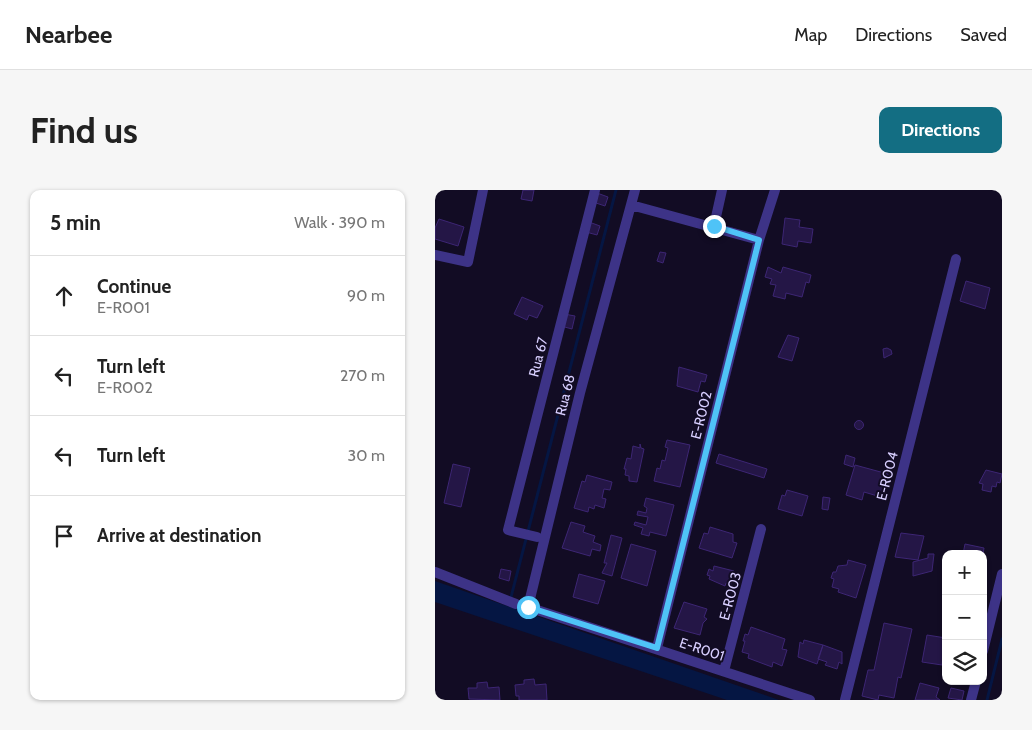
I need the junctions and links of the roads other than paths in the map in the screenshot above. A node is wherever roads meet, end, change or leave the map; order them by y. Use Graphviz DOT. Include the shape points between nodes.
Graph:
graph roads {
  1 [pos="483,190"];
  2 [pos="595,190"];
  3 [pos="635,190"];
  4 [pos="722,190"];
  5 [pos="775,190"];
  6 [pos="631,205"];
  7 [pos="714,226"];
  8 [pos="759,240"];
  9 [pos="435,257"];
  10 [pos="956,259"];
  11 [pos="761,529"];
  12 [pos="537,537"];
  13 [pos="435,572"];
  14 [pos="1002,574"];
  15 [pos="517,604"];
  16 [pos="528,607"];
  17 [pos="986,640"];
  18 [pos="657,648"];
  19 [pos="724,671"];
  20 [pos="975,685"];
  21 [pos="810,700"];
  22 [pos="845,700"];
  23 [pos="971,700"];
  1 -- 9 [label="street" via="468,262"];
  2 -- 12 [label="street, Rua 67" via="507,530"];
  3 -- 6 [label="street, Rua 68"];
  4 -- 7 [label="street"];
  5 -- 8 [label="street, E-R002"];
  6 -- 7 [label="street"];
  6 -- 16 [label="street, Rua 68" via="579,393"];
  7 -- 8 [label="street"];
  8 -- 18 [label="street, E-R002"];
  10 -- 22 [label="street, E-R004"];
  11 -- 19 [label="street, E-R003"];
  13 -- 15 [label="street"];
  14 -- 17 [label="street"];
  16 -- 18 [label="street, E-R001"];
  18 -- 19 [label="street, E-R001"];
  19 -- 21 [label="street, E-R001"];
  20 -- 23 [label="street"];
}
